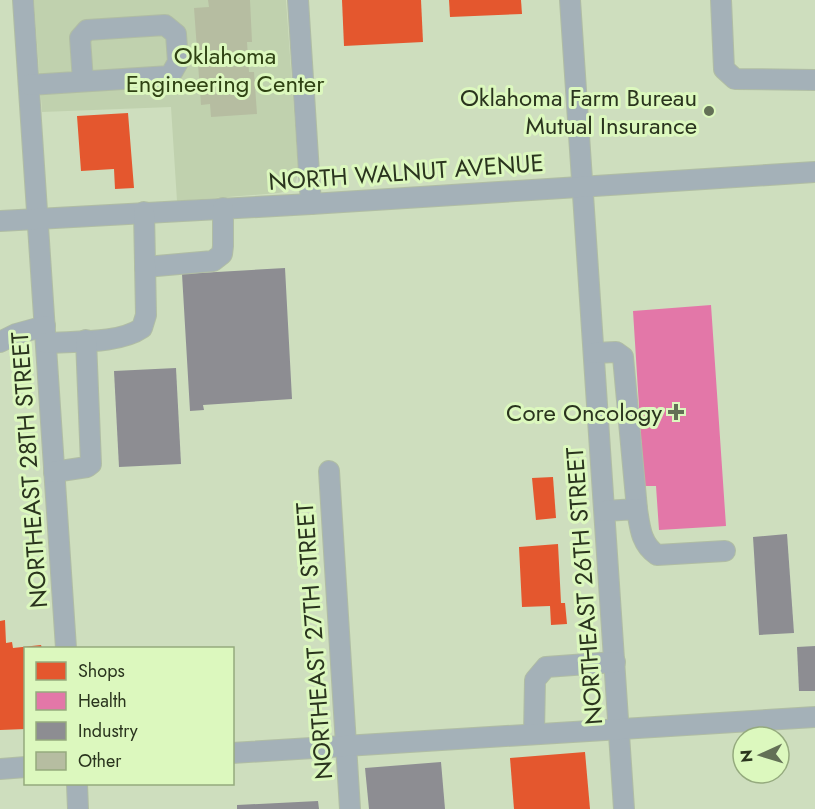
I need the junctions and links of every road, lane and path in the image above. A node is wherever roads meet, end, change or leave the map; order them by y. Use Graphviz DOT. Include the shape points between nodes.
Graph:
graph roads {
  1 [pos="23,0"];
  2 [pos="298,0"];
  3 [pos="570,0"];
  4 [pos="722,0"];
  5 [pos="815,80"];
  6 [pos="83,81"];
  7 [pos="29,85"];
  8 [pos="815,172"];
  9 [pos="583,187"];
  10 [pos="311,204"];
  11 [pos="223,208"];
  12 [pos="144,212"];
  13 [pos="39,218"];
  14 [pos="0,221"];
  15 [pos="145,267"];
  16 [pos="46,335"];
  17 [pos="86,340"];
  18 [pos="0,342"];
  19 [pos="594,353"];
  20 [pos="328,471"];
  21 [pos="54,472"];
  22 [pos="637,509"];
  23 [pos="605,511"];
  24 [pos="725,551"];
  25 [pos="66,647"];
  26 [pos="615,662"];
  27 [pos="815,717"];
  28 [pos="619,728"];
  29 [pos="534,733"];
  30 [pos="346,745"];
  31 [pos="234,753"];
  32 [pos="24,767"];
  33 [pos="0,769"];
  34 [pos="77,785"];
  35 [pos="78,809"];
  36 [pos="350,809"];
  37 [pos="624,809"];
  1 -- 7 [label="street, NORTHEAST 28TH STREET"];
  2 -- 10 [label="street"];
  3 -- 9 [label="street, NORTHEAST 26TH STREET"];
  4 -- 5 [label="street" via="724,69 728,75 735,79"];
  6 -- 6 [label="street" via="170,76 178,62 176,34 165,25 87,30 80,38"];
  6 -- 7 [label="street"];
  7 -- 13 [label="street, NORTHEAST 28TH STREET"];
  8 -- 9 [label="street, NORTH WALNUT AVENUE"];
  9 -- 10 [label="street, NORTH WALNUT AVENUE"];
  9 -- 19 [label="street, NORTHEAST 26TH STREET"];
  10 -- 11 [label="street, NORTH WALNUT AVENUE"];
  11 -- 12 [label="street, NORTH WALNUT AVENUE"];
  11 -- 15 [label="street" via="222,254 213,261"];
  12 -- 13 [label="street, NORTH WALNUT AVENUE"];
  12 -- 15 [label="street"];
  13 -- 14 [label="street, NORTH WALNUT AVENUE"];
  13 -- 16 [label="street, NORTHEAST 28TH STREET"];
  15 -- 17 [label="street" via="146,315 142,328 127,336"];
  16 -- 17 [label="street"];
  16 -- 18 [label="street" via="16,334"];
  16 -- 21 [label="street, NORTHEAST 28TH STREET"];
  17 -- 21 [label="street" via="91,464"];
  19 -- 22 [label="street" via="616,352 623,357"];
  19 -- 23 [label="street, NORTHEAST 26TH STREET"];
  20 -- 30 [label="street, NORTHEAST 27TH STREET"];
  21 -- 25 [label="street, NORTHEAST 28TH STREET"];
  22 -- 23 [label="street"];
  22 -- 24 [label="street" via="647,549 657,555"];
  23 -- 26 [label="street, NORTHEAST 26TH STREET"];
  26 -- 28 [label="street, NORTHEAST 26TH STREET"];
  26 -- 29 [label="street" via="546,667 535,680"];
  27 -- 28 [label="street"];
  28 -- 29 [label="street"];
  28 -- 37 [label="street, NORTHEAST 26TH STREET"];
  29 -- 30 [label="street"];
  30 -- 31 [label="street"];
  30 -- 36 [label="street, NORTHEAST 27TH STREET"];
  32 -- 33 [label="street"];
  34 -- 35 [label="street"];
}
